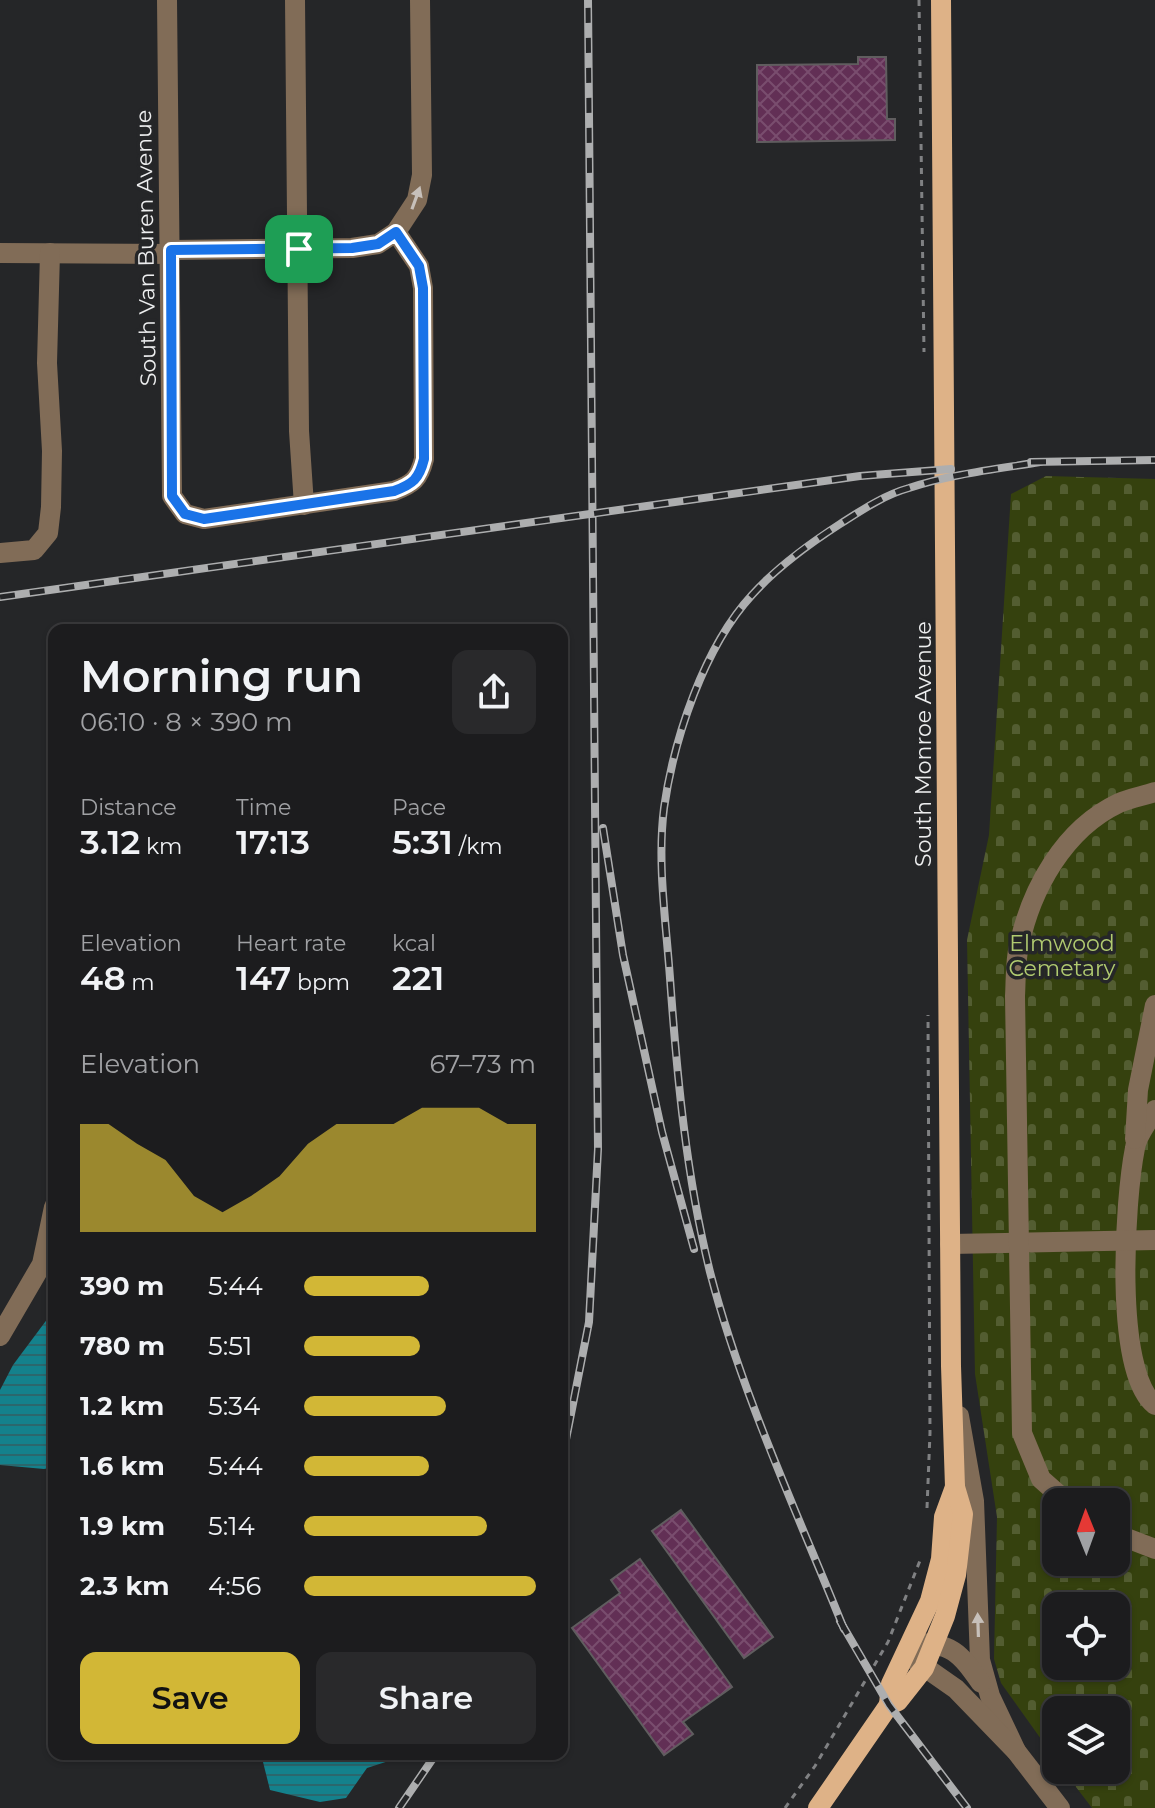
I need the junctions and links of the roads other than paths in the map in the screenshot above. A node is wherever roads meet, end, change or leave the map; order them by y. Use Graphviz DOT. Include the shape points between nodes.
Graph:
graph roads {
  1 [pos="167,0"];
  2 [pos="295,0"];
  3 [pos="420,0"];
  4 [pos="941,0"];
  5 [pos="396,232"];
  6 [pos="299,249"];
  7 [pos="171,252"];
  8 [pos="0,253"];
  9 [pos="50,253"];
  10 [pos="304,505"];
  11 [pos="0,553"];
  12 [pos="1155,792"];
  13 [pos="1155,1005"];
  14 [pos="1155,1110"];
  15 [pos="1135,1144"];
  16 [pos="48,1236"];
  17 [pos="1124,1240"];
  18 [pos="1155,1240"];
  19 [pos="950,1244"];
  20 [pos="1020,1244"];
  21 [pos="0,1336"];
  22 [pos="951,1366"];
  23 [pos="1155,1405"];
  24 [pos="955,1487"];
  25 [pos="1051,1488"];
  26 [pos="1130,1539"];
  27 [pos="1155,1549"];
  28 [pos="934,1643"];
  29 [pos="910,1648"];
  30 [pos="924,1668"];
  31 [pos="990,1696"];
  32 [pos="889,1705"];
  33 [pos="1016,1751"];
  34 [pos="818,1808"];
  35 [pos="1060,1808"];
  1 -- 7 [label="street, South Van Buren Avenue"];
  2 -- 6 [label="street"];
  5 -- 3 [label="street, one-way" via="417,200 422,175"];
  4 -- 19 [label="main road, South Monroe Avenue"];
  5 -- 6 [label="street" via="378,244"];
  5 -- 10 [label="street" via="419,266 423,288 424,459 419,476 412,485 394,491"];
  6 -- 7 [label="street"];
  6 -- 10 [label="street"];
  7 -- 9 [label="street"];
  7 -- 10 [label="street, South Van Buren Avenue" via="172,496 185,514 204,519"];
  8 -- 9 [label="street"];
  9 -- 11 [label="street" via="48,533 34,550"];
  12 -- 20 [label="street" via="1119,804 1086,826 1055,856 1030,907 1018,948 1015,996"];
  13 -- 15 [label="street" via="1138,1090"];
  14 -- 15 [label="street"];
  15 -- 17 [label="street"];
  16 -- 21 [label="street" via="42,1264"];
  17 -- 18 [label="street"];
  17 -- 20 [label="street"];
  17 -- 23 [label="street" via="1135,1368"];
  19 -- 20 [label="street"];
  19 -- 22 [label="main road, South Monroe Avenue"];
  20 -- 25 [label="street" via="1022,1433 1041,1479"];
  22 -- 24 [label="main road, South Monroe Avenue"];
  31 -- 22 [label="street, one-way" via="980,1660 974,1501"];
  24 -- 28 [label="main road, South Monroe Avenue" via="963,1514 956,1575"];
  24 -- 29 [label="main road, South Monroe Avenue" via="944,1517 930,1601"];
  26 -- 27 [label="street"];
  28 -- 29 [label="street"];
  28 -- 30 [label="main road, South Monroe Avenue"];
  28 -- 31 [label="street" via="954,1649"];
  29 -- 30 [label="street"];
  29 -- 32 [label="main road, South Monroe Avenue" via="891,1684"];
  30 -- 32 [label="main road, South Monroe Avenue"];
  30 -- 33 [label="street" via="956,1689"];
  31 -- 33 [label="street"];
  32 -- 34 [label="main road, South Monroe Avenue"];
  33 -- 35 [label="street"];
}
